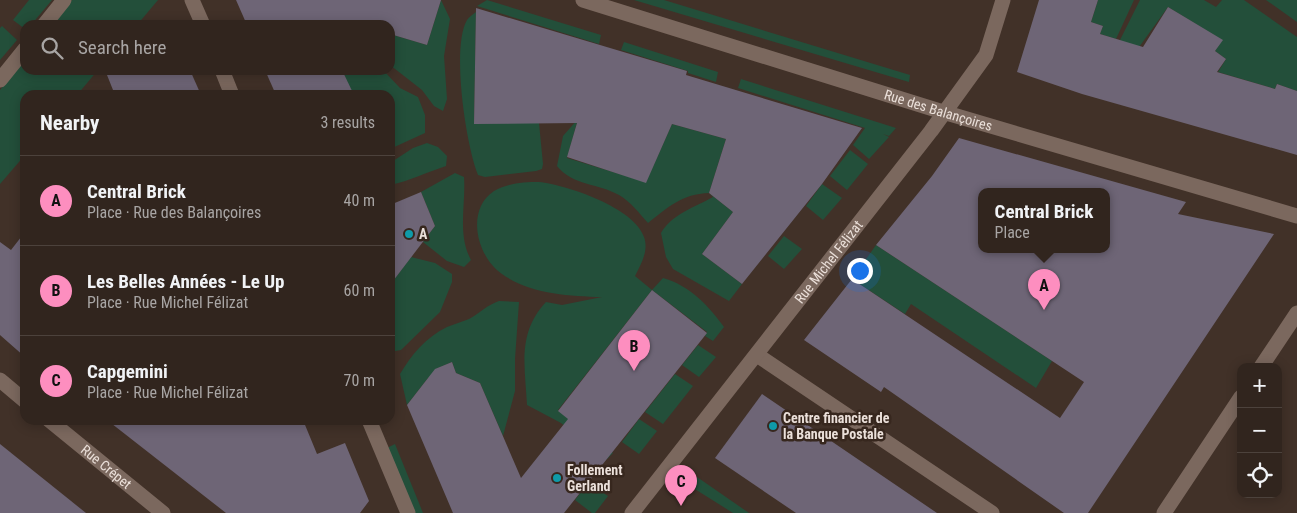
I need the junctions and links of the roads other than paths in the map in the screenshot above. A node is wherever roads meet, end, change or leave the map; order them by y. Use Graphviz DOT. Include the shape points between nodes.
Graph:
graph roads {
  1 [pos="64,0"];
  2 [pos="192,0"];
  3 [pos="583,0"];
  4 [pos="1003,0"];
  5 [pos="48,20"];
  6 [pos="201,20"];
  7 [pos="20,55"];
  8 [pos="224,75"];
  9 [pos="0,80"];
  10 [pos="230,90"];
  11 [pos="943,112"];
  12 [pos="1297,216"];
  13 [pos="1297,313"];
  14 [pos="757,355"];
  15 [pos="1264,363"];
  16 [pos="0,380"];
  17 [pos="20,397"];
  18 [pos="1237,403"];
  19 [pos="55,425"];
  20 [pos="371,425"];
  21 [pos="163,513"];
  22 [pos="408,513"];
  23 [pos="632,513"];
  24 [pos="992,513"];
  25 [pos="1164,513"];
  1 -- 5 [label="street"];
  2 -- 6 [label="street"];
  3 -- 11 [label="street, Rue des Balançoires"];
  4 -- 11 [label="street, Rue Michel Félizat" via="986,55"];
  7 -- 9 [label="street"];
  8 -- 10 [label="street"];
  11 -- 12 [label="street, Rue des Balançoires"];
  11 -- 14 [label="street, Rue Michel Félizat"];
  13 -- 15 [label="street"];
  14 -- 23 [label="street, Rue Michel Félizat"];
  14 -- 24 [label="street"];
  16 -- 17 [label="street"];
  18 -- 25 [label="street"];
  19 -- 21 [label="street, Rue Crépet"];
  20 -- 22 [label="street"];
}
